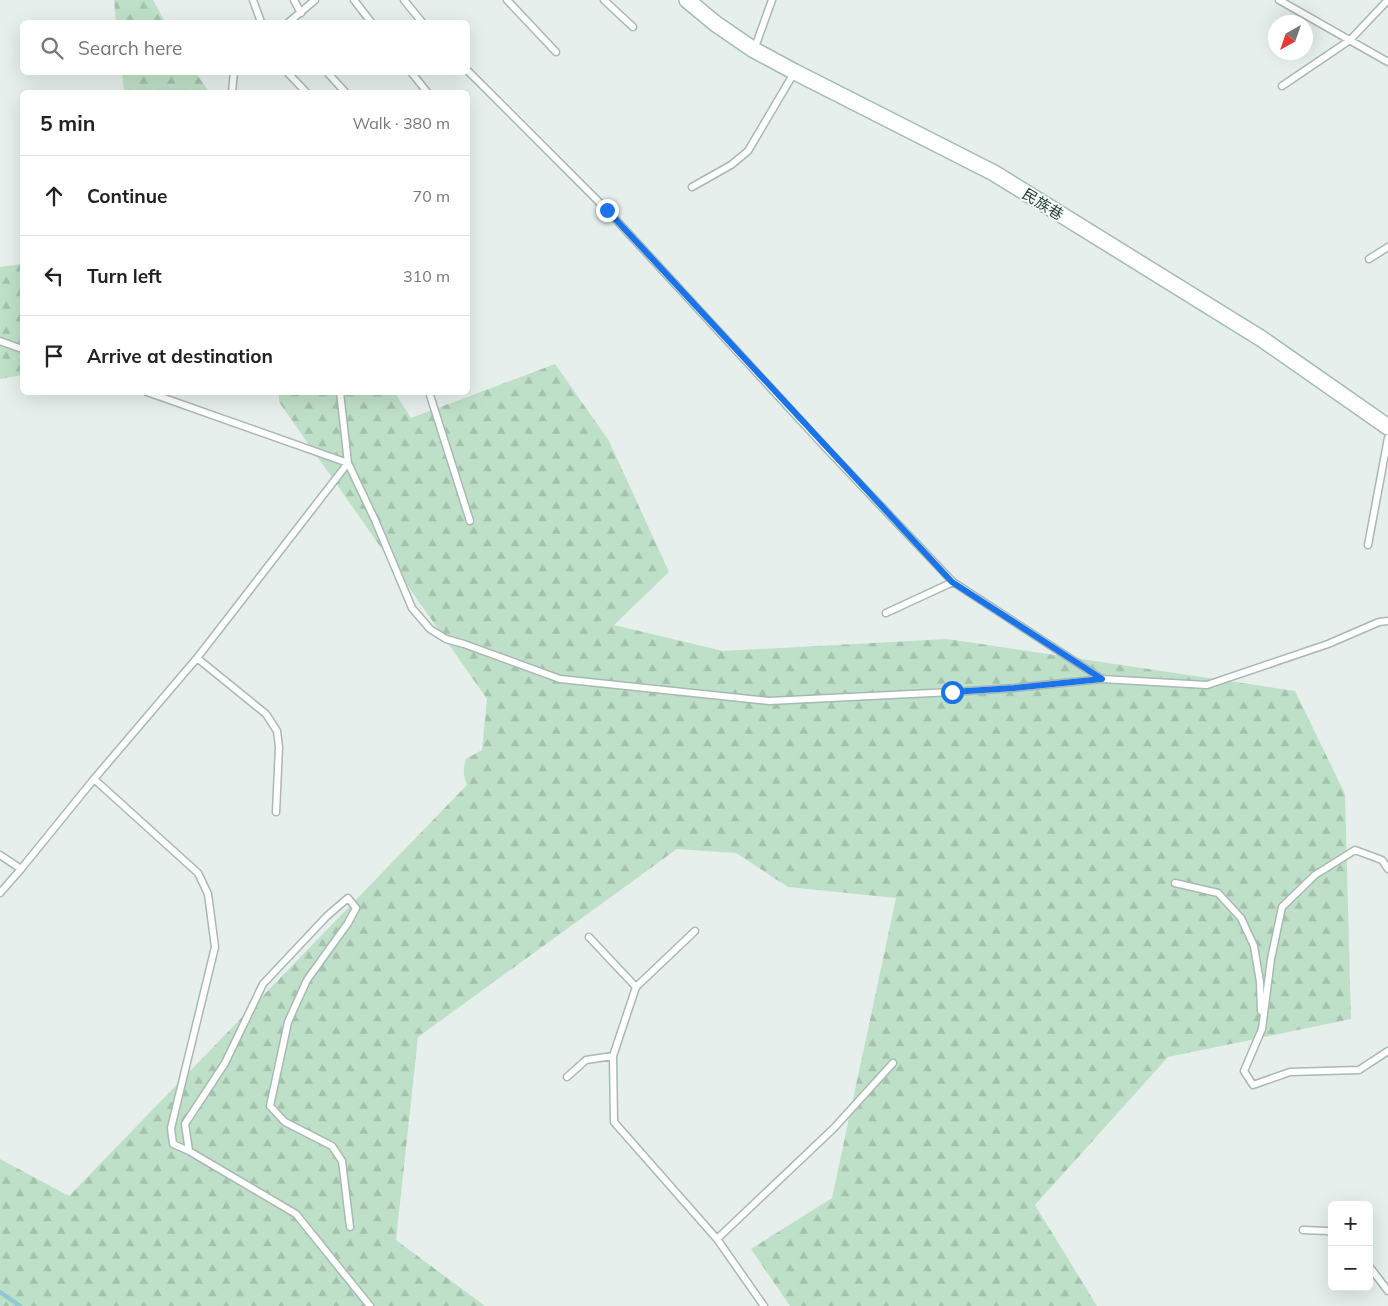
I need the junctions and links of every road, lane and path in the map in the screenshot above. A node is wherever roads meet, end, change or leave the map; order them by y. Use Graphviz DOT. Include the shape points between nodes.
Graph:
graph roads {
  1 [pos="253,0"];
  2 [pos="294,0"];
  3 [pos="315,0"];
  4 [pos="354,0"];
  5 [pos="404,0"];
  6 [pos="507,0"];
  7 [pos="604,0"];
  8 [pos="687,0"];
  9 [pos="772,0"];
  10 [pos="1279,0"];
  11 [pos="1388,0"];
  12 [pos="301,13"];
  13 [pos="260,20"];
  14 [pos="292,20"];
  15 [pos="370,20"];
  16 [pos="420,20"];
  17 [pos="633,27"];
  18 [pos="1350,40"];
  19 [pos="754,50"];
  20 [pos="556,52"];
  21 [pos="1388,62"];
  22 [pos="795,72"];
  23 [pos="470,73"];
  24 [pos="234,75"];
  25 [pos="290,75"];
  26 [pos="330,75"];
  27 [pos="413,75"];
  28 [pos="1282,86"];
  29 [pos="232,90"];
  30 [pos="304,90"];
  31 [pos="343,90"];
  32 [pos="425,90"];
  33 [pos="692,187"];
  34 [pos="1388,247"];
  35 [pos="1369,259"];
  36 [pos="0,341"];
  37 [pos="20,348"];
  38 [pos="155,395"];
  39 [pos="340,395"];
  40 [pos="430,395"];
  41 [pos="1388,427"];
  42 [pos="1388,438"];
  43 [pos="348,463"];
  44 [pos="470,520"];
  45 [pos="1368,545"];
  46 [pos="952,582"];
  47 [pos="886,613"];
  48 [pos="1388,621"];
  49 [pos="197,658"];
  50 [pos="1102,679"];
  51 [pos="94,779"];
  52 [pos="276,812"];
  53 [pos="0,855"];
  54 [pos="1388,868"];
  55 [pos="21,869"];
  56 [pos="1175,883"];
  57 [pos="0,893"];
  58 [pos="695,931"];
  59 [pos="589,937"];
  60 [pos="636,987"];
  61 [pos="1262,1029"];
  62 [pos="1388,1051"];
  63 [pos="613,1056"];
  64 [pos="893,1063"];
  65 [pos="567,1077"];
  66 [pos="189,1151"];
  67 [pos="350,1227"];
  68 [pos="1303,1230"];
  69 [pos="1328,1231"];
  70 [pos="717,1239"];
  71 [pos="1373,1271"];
  72 [pos="1388,1291"];
  73 [pos="370,1306"];
  74 [pos="764,1306"];
  1 -- 13 [label="lane"];
  2 -- 12 [label="lane"];
  3 -- 12 [label="lane"];
  4 -- 15 [label="lane"];
  5 -- 16 [label="lane"];
  6 -- 20 [label="lane"];
  7 -- 17 [label="lane"];
  8 -- 19 [label="street, 民族巷"];
  9 -- 19 [label="lane"];
  10 -- 18 [label="lane"];
  11 -- 18 [label="lane"];
  12 -- 14 [label="lane"];
  18 -- 21 [label="lane"];
  18 -- 28 [label="lane"];
  19 -- 22 [label="street, 民族巷"];
  22 -- 33 [label="lane" via="748,151 731,165"];
  22 -- 41 [label="street, 民族巷" via="994,173 1262,339"];
  23 -- 46 [label="lane" via="607,210"];
  24 -- 29 [label="lane"];
  25 -- 30 [label="lane"];
  26 -- 31 [label="lane"];
  27 -- 32 [label="lane"];
  34 -- 35 [label="lane"];
  36 -- 37 [label="lane"];
  38 -- 43 [label="lane"];
  39 -- 43 [label="lane"];
  40 -- 44 [label="lane"];
  42 -- 45 [label="lane"];
  43 -- 49 [label="lane"];
  43 -- 50 [label="lane" via="412,608 430,629 446,639 560,678 769,700 961,692"];
  46 -- 47 [label="lane"];
  46 -- 50 [label="lane"];
  48 -- 50 [label="lane" via="1207,685"];
  49 -- 51 [label="lane"];
  49 -- 52 [label="lane" via="266,714 277,731"];
  51 -- 55 [label="lane"];
  51 -- 66 [label="lane" via="198,873 208,894 215,947 171,1128 174,1144"];
  53 -- 55 [label="lane"];
  54 -- 61 [label="lane" via="1382,860 1355,850 1314,875 1282,908 1271,959"];
  55 -- 57 [label="lane"];
  56 -- 61 [label="lane" via="1218,893 1241,918 1254,946 1260,982"];
  58 -- 60 [label="lane"];
  59 -- 60 [label="lane"];
  60 -- 63 [label="lane"];
  61 -- 62 [label="lane" via="1244,1071 1253,1085 1290,1072 1359,1070"];
  63 -- 65 [label="lane" via="586,1060"];
  63 -- 70 [label="lane" via="614,1122"];
  64 -- 70 [label="lane" via="834,1128"];
  66 -- 67 [label="lane" via="185,1124 225,1063 263,984 348,898 356,908 307,980 288,1022 270,1106 286,1122 332,1146 342,1161"];
  66 -- 73 [label="lane" via="296,1214"];
  68 -- 69 [label="lane"];
  70 -- 74 [label="lane"];
  71 -- 72 [label="lane"];
}
